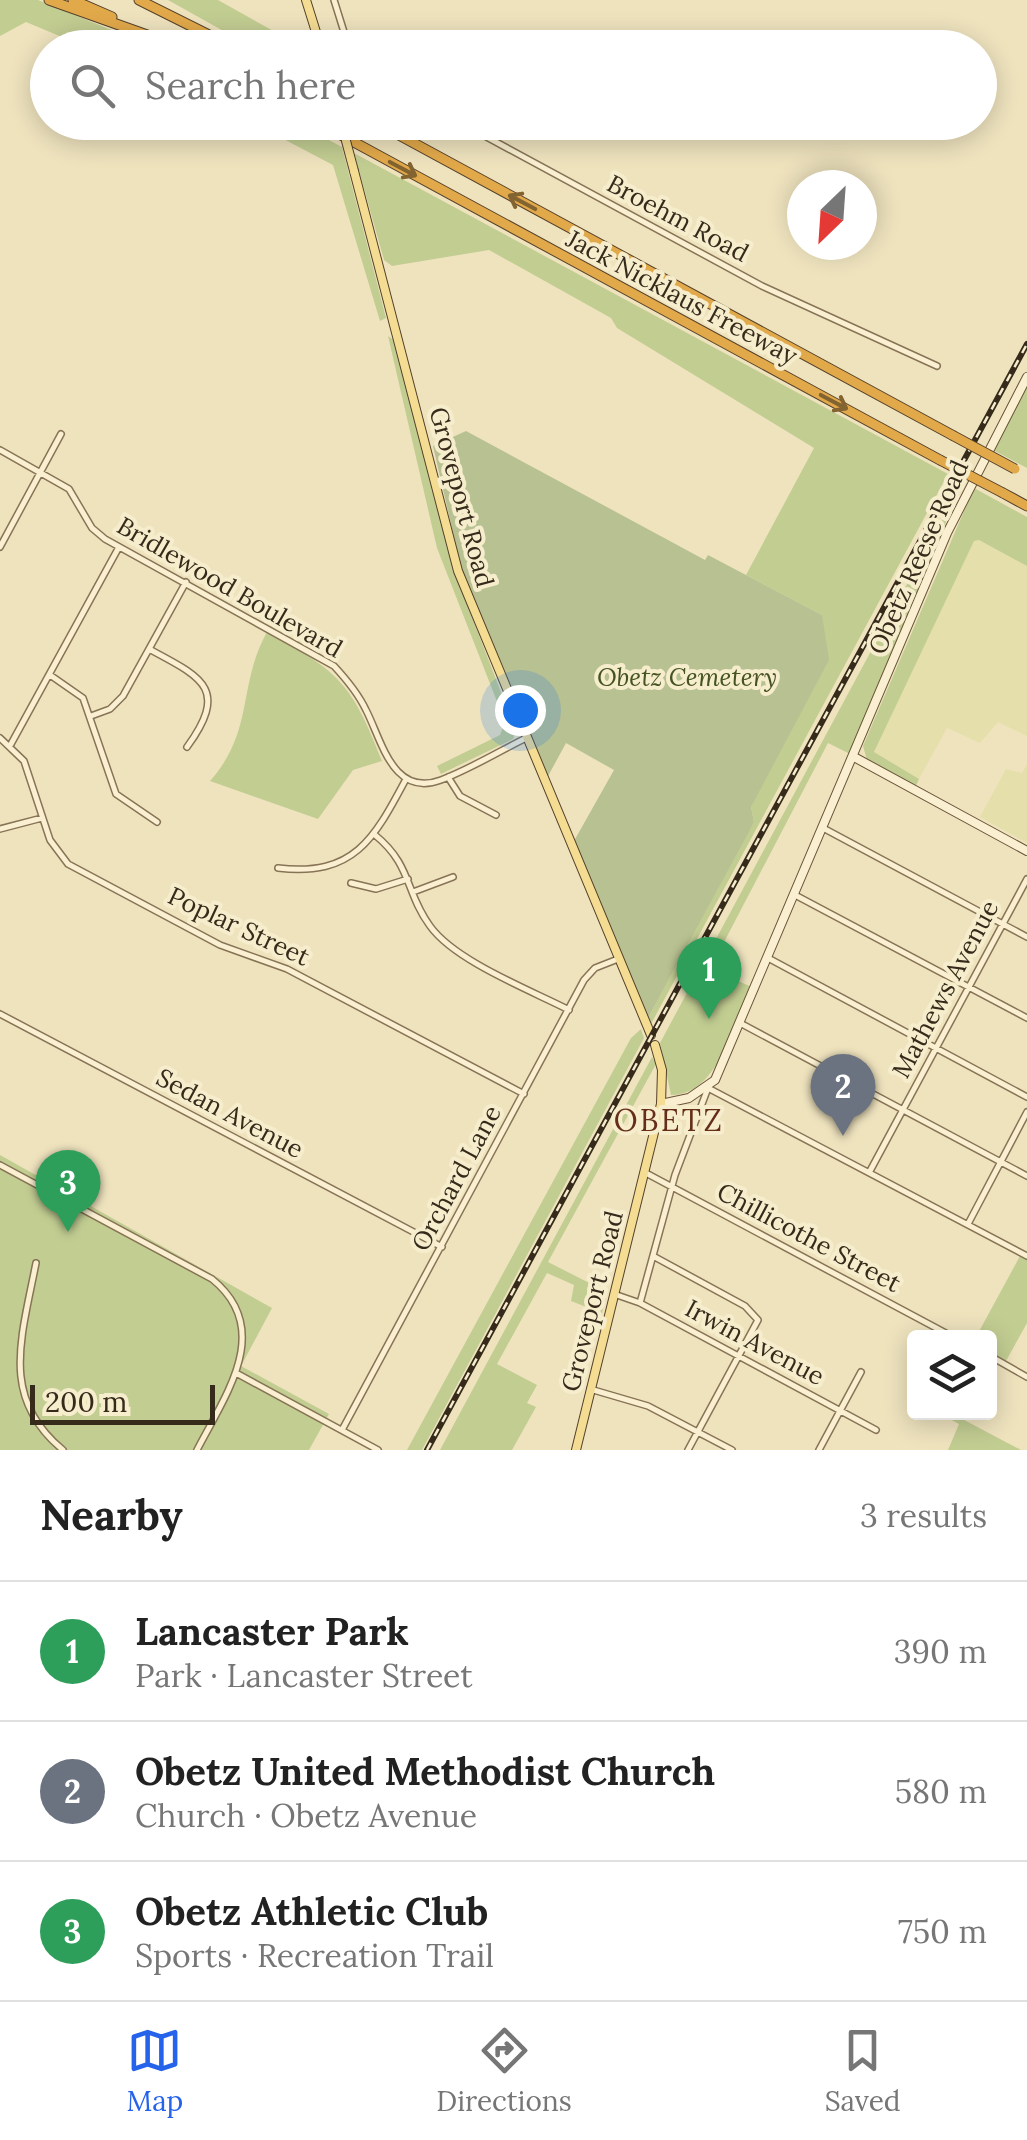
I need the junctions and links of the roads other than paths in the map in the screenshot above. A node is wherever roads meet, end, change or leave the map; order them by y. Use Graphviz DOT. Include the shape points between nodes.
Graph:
graph roads {
  1 [pos="49,0"];
  2 [pos="73,0"];
  3 [pos="139,0"];
  4 [pos="306,0"];
  5 [pos="334,0"];
  6 [pos="133,30"];
  7 [pos="140,30"];
  8 [pos="198,30"];
  9 [pos="315,30"];
  10 [pos="344,30"];
  11 [pos="346,140"];
  12 [pos="350,140"];
  13 [pos="408,140"];
  14 [pos="491,140"];
  15 [pos="937,366"];
  16 [pos="1027,377"];
  17 [pos="61,434"];
  18 [pos="0,450"];
  19 [pos="41,472"];
  20 [pos="1027,476"];
  21 [pos="1027,506"];
  22 [pos="0,547"];
  23 [pos="119,547"];
  24 [pos="186,582"];
  25 [pos="149,649"];
  26 [pos="48,675"];
  27 [pos="91,716"];
  28 [pos="0,738"];
  29 [pos="526,738"];
  30 [pos="10,744"];
  31 [pos="187,747"];
  32 [pos="854,758"];
  33 [pos="448,777"];
  34 [pos="406,779"];
  35 [pos="496,815"];
  36 [pos="42,818"];
  37 [pos="157,822"];
  38 [pos="823,828"];
  39 [pos="0,830"];
  40 [pos="374,835"];
  41 [pos="1027,850"];
  42 [pos="278,868"];
  43 [pos="453,876"];
  44 [pos="408,879"];
  45 [pos="1027,879"];
  46 [pos="351,883"];
  47 [pos="413,892"];
  48 [pos="796,895"];
  49 [pos="1003,924"];
  50 [pos="1027,937"];
  51 [pos="768,958"];
  52 [pos="619,959"];
  53 [pos="970,986"];
  54 [pos="569,1010"];
  55 [pos="0,1014"];
  56 [pos="1027,1018"];
  57 [pos="740,1023"];
  58 [pos="651,1035"];
  59 [pos="656,1045"];
  60 [pos="936,1048"];
  61 [pos="708,1088"];
  62 [pos="524,1094"];
  63 [pos="1027,1097"];
  64 [pos="661,1104"];
  65 [pos="904,1110"];
  66 [pos="1027,1112"];
  67 [pos="1000,1162"];
  68 [pos="0,1165"];
  69 [pos="870,1171"];
  70 [pos="644,1172"];
  71 [pos="1027,1176"];
  72 [pos="672,1186"];
  73 [pos="968,1224"];
  74 [pos="442,1247"];
  75 [pos="653,1256"];
  76 [pos="1027,1256"];
  77 [pos="36,1262"];
  78 [pos="614,1294"];
  79 [pos="640,1303"];
  80 [pos="940,1330"];
  81 [pos="738,1356"];
  82 [pos="997,1360"];
  83 [pos="10,1371"];
  84 [pos="861,1372"];
  85 [pos="236,1373"];
  86 [pos="1027,1376"];
  87 [pos="590,1389"];
  88 [pos="840,1411"];
  89 [pos="26,1422"];
  90 [pos="342,1430"];
  91 [pos="876,1430"];
  92 [pos="698,1432"];
  93 [pos="63,1450"];
  94 [pos="197,1450"];
  95 [pos="378,1450"];
  96 [pos="576,1450"];
  97 [pos="688,1450"];
  98 [pos="732,1450"];
  99 [pos="820,1450"];
  1 -- 6 [label="highway"];
  2 -- 7 [label="highway"];
  3 -- 8 [label="highway"];
  4 -- 9 [label="main road"];
  5 -- 10 [label="street"];
  11 -- 29 [label="main road, Groveport Road, bridge" via="450,548"];
  12 -- 21 [label="highway, Jack Nicklaus Freeway, one-way, bridge"];
  20 -- 13 [label="highway, Jack Nicklaus Freeway, one-way, bridge"];
  14 -- 15 [label="street, Broehm Road" via="762,286"];
  16 -- 32 [label="street, Obetz Reese Road" via="968,488"];
  17 -- 19 [label="street"];
  18 -- 19 [label="street, Bridlewood Boulevard"];
  19 -- 22 [label="street"];
  19 -- 23 [label="street, Bridlewood Boulevard" via="69,489 92,528"];
  23 -- 24 [label="street, Bridlewood Boulevard"];
  23 -- 26 [label="street"];
  24 -- 25 [label="street"];
  24 -- 34 [label="street, Bridlewood Boulevard" via="334,666 358,695 390,764"];
  25 -- 27 [label="street" via="120,701"];
  25 -- 31 [label="street" via="194,673 207,688 208,706"];
  26 -- 27 [label="street" via="79,694"];
  26 -- 30 [label="street"];
  27 -- 37 [label="street" via="116,794"];
  28 -- 30 [label="street"];
  29 -- 33 [label="street"];
  29 -- 52 [label="main road, Groveport Road"];
  30 -- 36 [label="street, Poplar Street" via="24,761"];
  32 -- 38 [label="street, Obetz Reese Road"];
  32 -- 41 [label="street"];
  33 -- 34 [label="street"];
  33 -- 35 [label="street" via="460,796"];
  34 -- 40 [label="street"];
  36 -- 39 [label="street"];
  36 -- 62 [label="street, Poplar Street" via="56,854 68,864"];
  38 -- 48 [label="street, Obetz Reese Road"];
  38 -- 49 [label="street"];
  40 -- 42 [label="street" via="334,865"];
  40 -- 44 [label="street" via="399,856"];
  43 -- 47 [label="street"];
  44 -- 46 [label="street" via="376,889"];
  44 -- 47 [label="street"];
  45 -- 49 [label="street, Mathews Avenue"];
  47 -- 54 [label="street" via="430,927 449,945"];
  48 -- 51 [label="street, Obetz Reese Road"];
  48 -- 53 [label="street"];
  49 -- 50 [label="street"];
  49 -- 53 [label="street, Mathews Avenue"];
  51 -- 57 [label="street, Obetz Reese Road"];
  51 -- 60 [label="street"];
  52 -- 54 [label="street, Orchard Lane" via="589,973"];
  52 -- 58 [label="main road, Groveport Road"];
  53 -- 56 [label="street"];
  53 -- 60 [label="street, Mathews Avenue"];
  54 -- 62 [label="street, Orchard Lane"];
  55 -- 74 [label="street, Sedan Avenue"];
  57 -- 61 [label="street, Obetz Reese Road"];
  57 -- 65 [label="street"];
  59 -- 64 [label="main road, Groveport Road"];
  60 -- 63 [label="street"];
  60 -- 65 [label="street, Mathews Avenue"];
  61 -- 64 [label="street"];
  61 -- 69 [label="street"];
  61 -- 72 [label="street"];
  62 -- 74 [label="street, Orchard Lane"];
  64 -- 70 [label="main road, Groveport Road"];
  65 -- 67 [label="street"];
  65 -- 69 [label="street, Mathews Avenue"];
  66 -- 67 [label="street"];
  67 -- 71 [label="street"];
  67 -- 73 [label="street"];
  68 -- 85 [label="street" via="229,1293 243,1320"];
  69 -- 73 [label="street"];
  70 -- 72 [label="street, Chillicothe Street"];
  70 -- 78 [label="main road, Groveport Road"];
  72 -- 75 [label="street"];
  72 -- 80 [label="street, Chillicothe Street"];
  73 -- 76 [label="street"];
  74 -- 90 [label="street, Orchard Lane"];
  75 -- 79 [label="street"];
  75 -- 81 [label="street" via="754,1311 758,1320"];
  77 -- 83 [label="street"];
  78 -- 79 [label="street, Irwin Avenue"];
  78 -- 87 [label="main road, Groveport Road"];
  79 -- 81 [label="street, Irwin Avenue"];
  81 -- 88 [label="street, Irwin Avenue"];
  81 -- 92 [label="street"];
  82 -- 86 [label="street"];
  84 -- 88 [label="street"];
  85 -- 90 [label="street"];
  85 -- 94 [label="street"];
  87 -- 92 [label="street" via="648,1406"];
  87 -- 96 [label="main road, Groveport Road"];
  88 -- 91 [label="street, Irwin Avenue"];
  88 -- 99 [label="street"];
  89 -- 93 [label="street"];
  90 -- 95 [label="street"];
  92 -- 97 [label="street"];
  92 -- 98 [label="street"];
}
